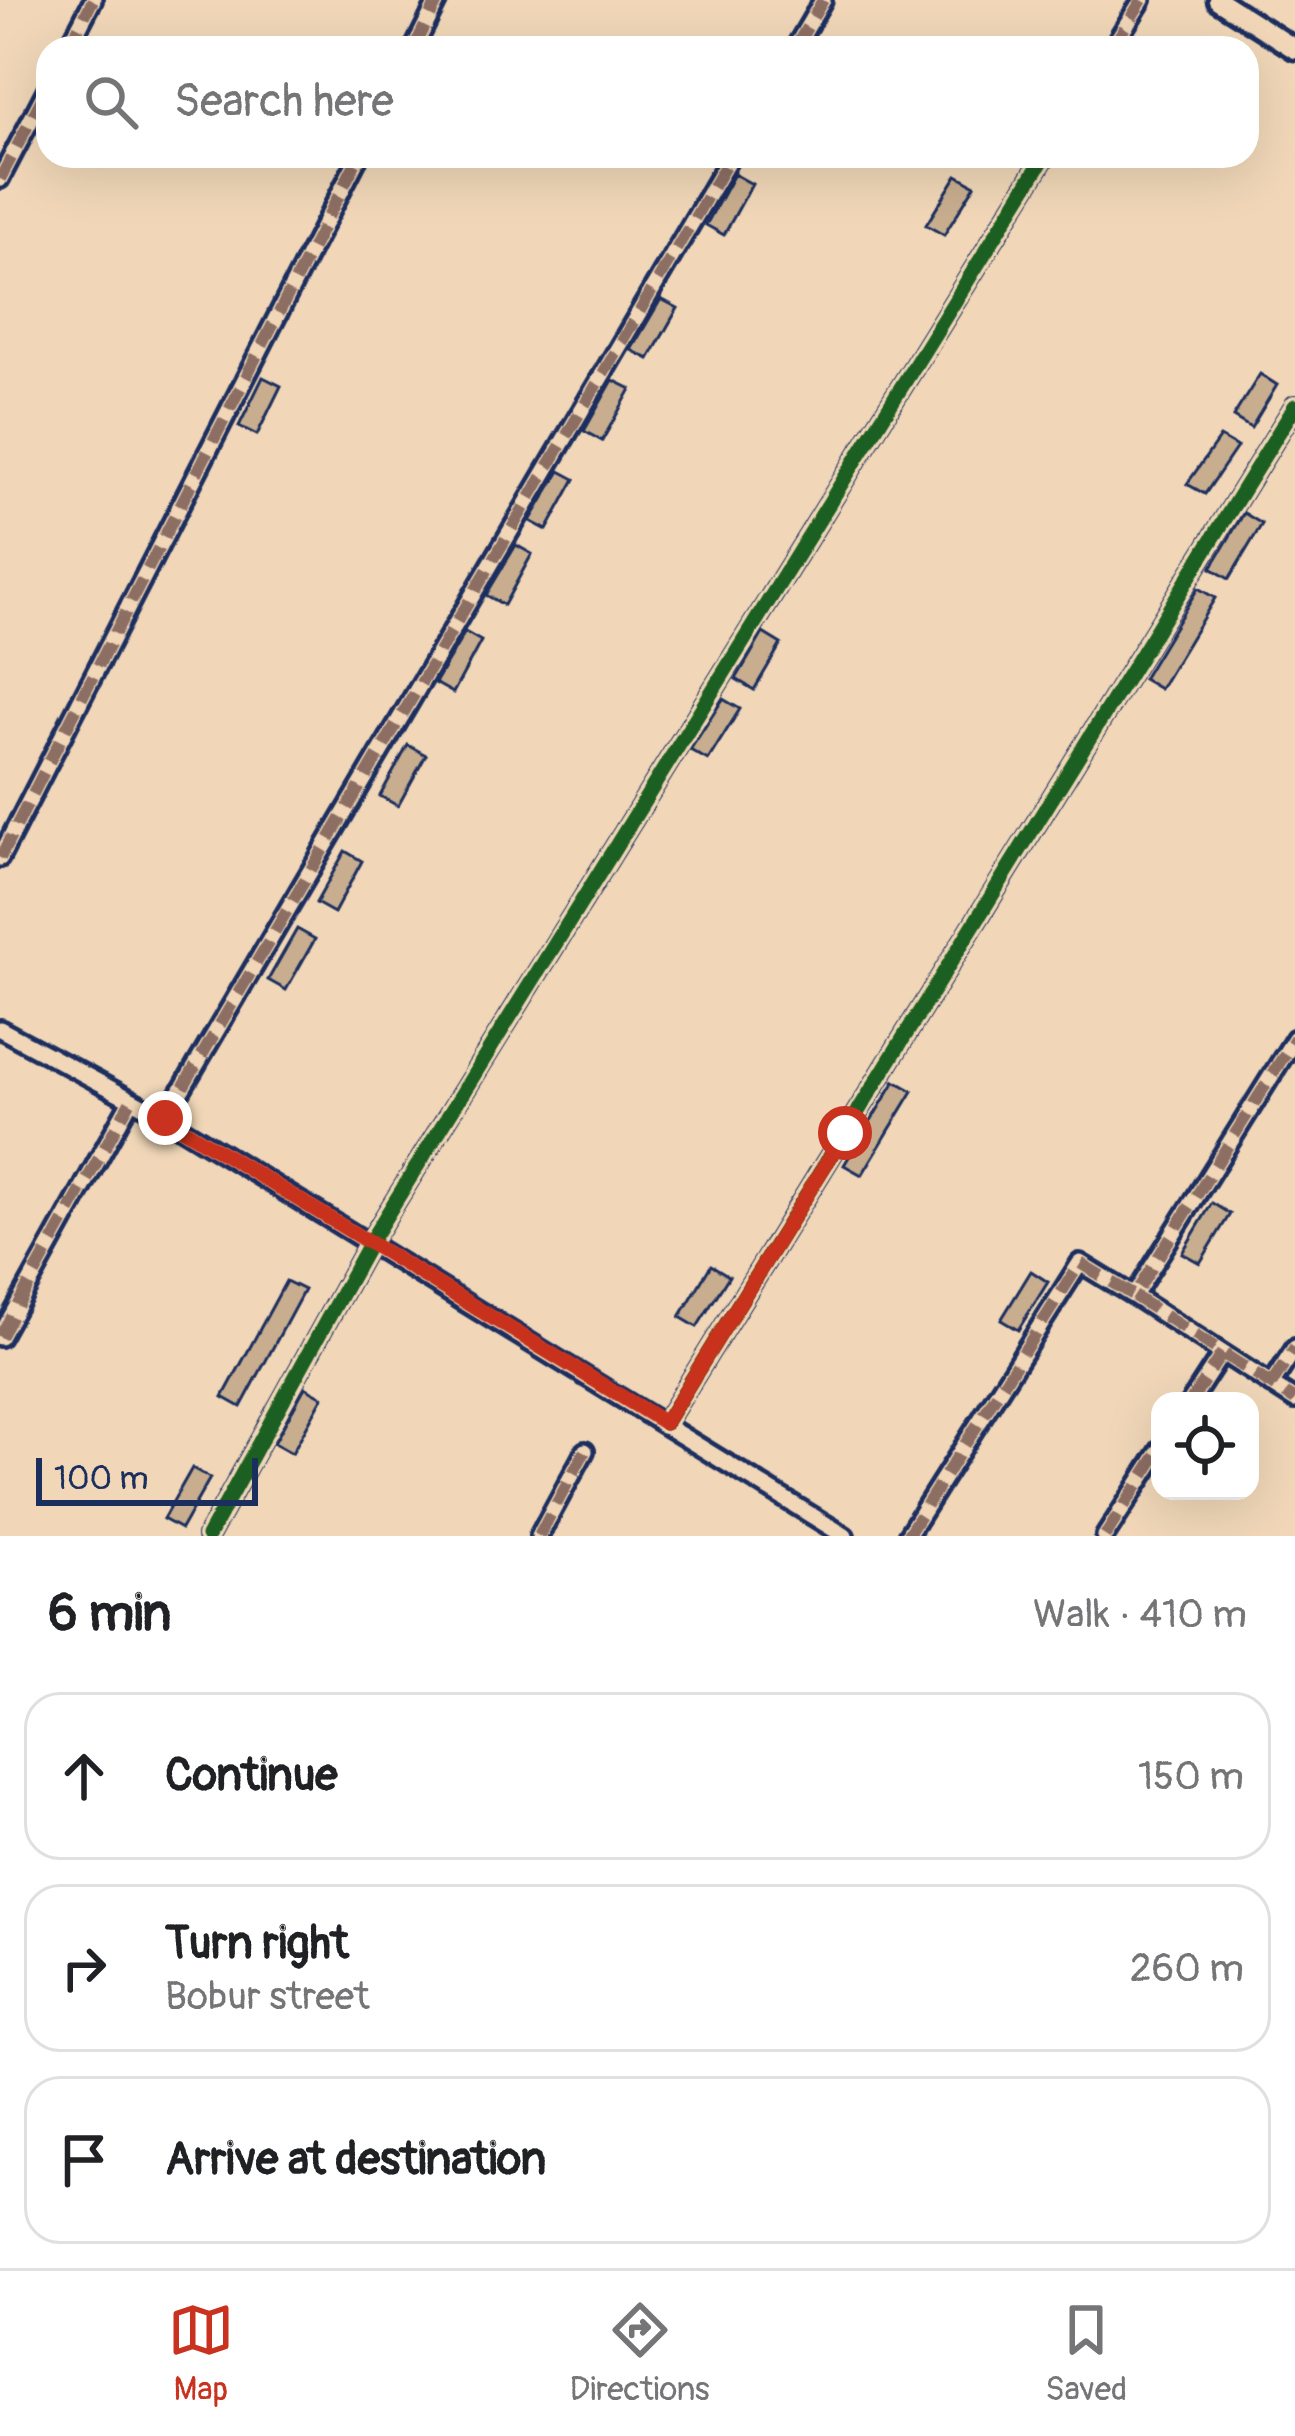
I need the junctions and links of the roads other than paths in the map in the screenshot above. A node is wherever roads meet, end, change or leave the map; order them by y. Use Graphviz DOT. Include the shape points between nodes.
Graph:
graph roads {
  1 [pos="93,0"];
  2 [pos="438,0"];
  3 [pos="823,0"];
  4 [pos="1142,0"];
  5 [pos="1218,0"];
  6 [pos="74,36"];
  7 [pos="420,36"];
  8 [pos="802,36"];
  9 [pos="1120,36"];
  10 [pos="1295,49"];
  11 [pos="36,110"];
  12 [pos="353,168"];
  13 [pos="724,168"];
  14 [pos="1038,168"];
  15 [pos="0,179"];
  16 [pos="1295,406"];
  17 [pos="0,858"];
  18 [pos="0,1029"];
  19 [pos="1295,1038"];
  20 [pos="130,1102"];
  21 [pos="165,1118"];
  22 [pos="370,1242"];
  23 [pos="1134,1296"];
  24 [pos="0,1337"];
  25 [pos="1295,1348"];
  26 [pos="1222,1353"];
  27 [pos="1271,1385"];
  28 [pos="1197,1392"];
  29 [pos="1295,1400"];
  30 [pos="665,1423"];
  31 [pos="585,1451"];
  32 [pos="1151,1464"];
  33 [pos="208,1536"];
  34 [pos="539,1536"];
  35 [pos="844,1536"];
  36 [pos="907,1536"];
  37 [pos="1105,1536"];
  1 -- 6 [label="street"];
  2 -- 7 [label="street"];
  3 -- 8 [label="street"];
  4 -- 9 [label="street"];
  5 -- 10 [label="street"];
  11 -- 15 [label="street"];
  12 -- 17 [label="street"];
  13 -- 21 [label="street"];
  14 -- 22 [label="street"];
  16 -- 30 [label="street"];
  18 -- 20 [label="street"];
  19 -- 23 [label="street"];
  20 -- 21 [label="street"];
  20 -- 24 [label="street"];
  21 -- 22 [label="street"];
  22 -- 30 [label="street"];
  22 -- 33 [label="street"];
  23 -- 26 [label="street"];
  23 -- 36 [label="street" via="1080,1263"];
  25 -- 27 [label="street"];
  26 -- 27 [label="street"];
  26 -- 28 [label="street"];
  27 -- 29 [label="street"];
  30 -- 35 [label="street"];
  31 -- 34 [label="street"];
  32 -- 37 [label="street"];
}
